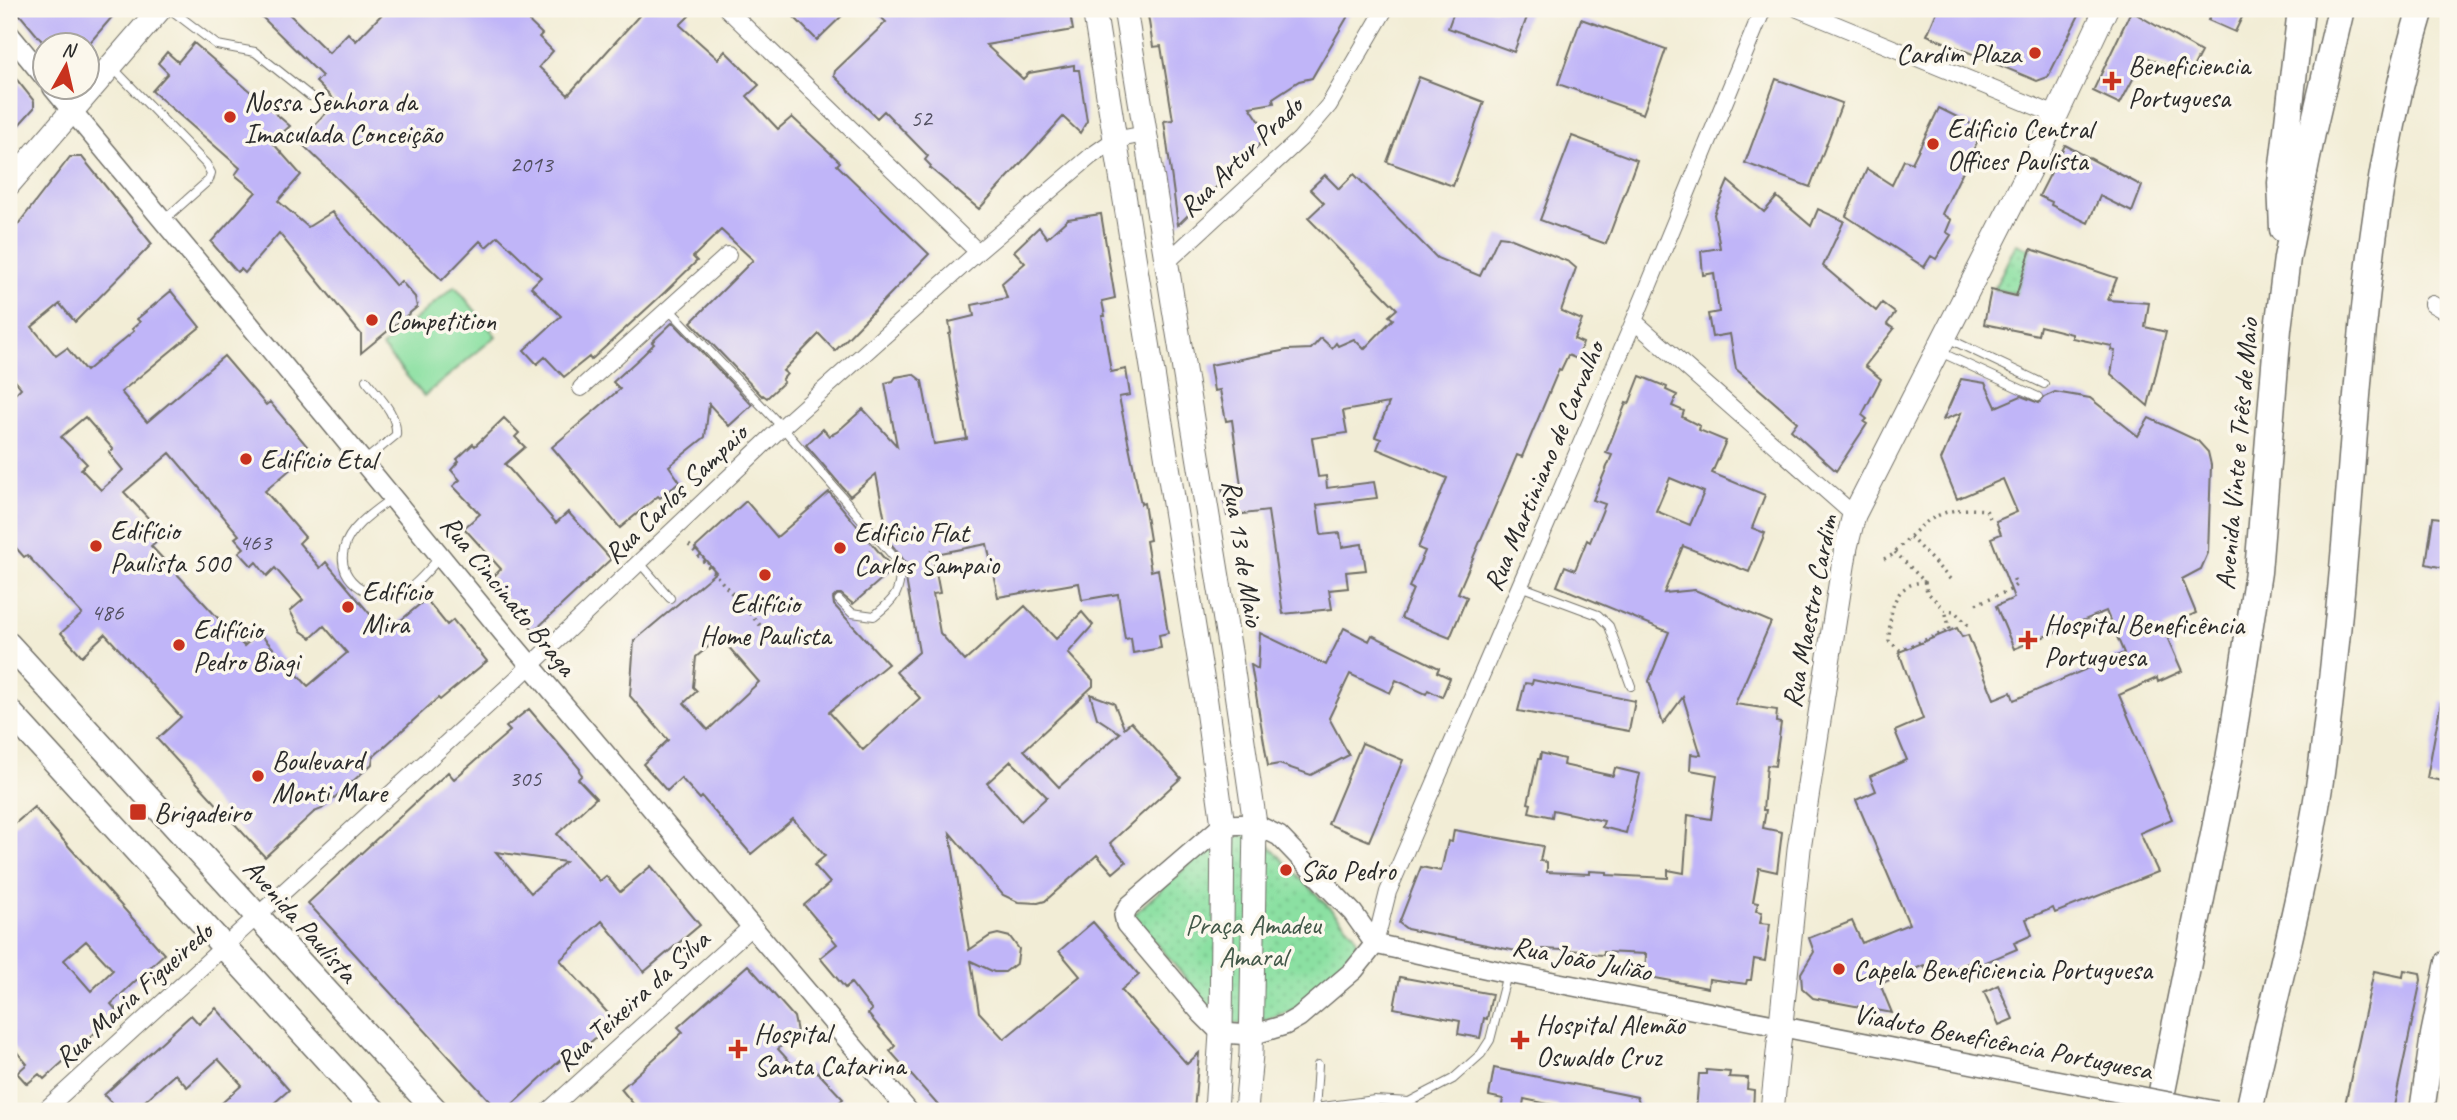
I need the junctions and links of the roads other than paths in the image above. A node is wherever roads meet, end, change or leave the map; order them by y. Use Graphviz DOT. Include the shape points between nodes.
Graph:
graph roads {
  1 [pos="160,9"];
  2 [pos="170,9"];
  3 [pos="727,9"];
  4 [pos="1094,9"];
  5 [pos="1125,9"];
  6 [pos="1385,9"];
  7 [pos="1763,9"];
  8 [pos="1798,9"];
  9 [pos="2106,9"];
  10 [pos="2301,9"];
  11 [pos="2341,9"];
  12 [pos="2421,9"];
  13 [pos="9,34"];
  14 [pos="32,62"];
  15 [pos="110,66"];
  16 [pos="310,96"];
  17 [pos="65,102"];
  18 [pos="73,111"];
  19 [pos="2056,115"];
  20 [pos="1145,134"];
  21 [pos="1114,140"];
  22 [pos="9,184"];
  23 [pos="164,220"];
  24 [pos="978,252"];
  25 [pos="728,255"];
  26 [pos="2287,258"];
  27 [pos="1166,263"];
  28 [pos="2432,304"];
  29 [pos="669,309"];
  30 [pos="2448,313"];
  31 [pos="1634,321"];
  32 [pos="1940,343"];
  33 [pos="366,380"];
  34 [pos="2044,384"];
  35 [pos="582,388"];
  36 [pos="2038,397"];
  37 [pos="782,427"];
  38 [pos="363,462"];
  39 [pos="392,498"];
  40 [pos="1854,515"];
  41 [pos="441,556"];
  42 [pos="640,563"];
  43 [pos="1520,586"];
  44 [pos="670,598"];
  45 [pos="839,600"];
  46 [pos="9,645"];
  47 [pos="530,666"];
  48 [pos="1631,686"];
  49 [pos="9,711"];
  50 [pos="1255,824"];
  51 [pos="1223,825"];
  52 [pos="258,916"];
  53 [pos="751,928"];
  54 [pos="1375,944"];
  55 [pos="224,946"];
  56 [pos="2448,962"];
  57 [pos="1507,973"];
  58 [pos="1780,1025"];
  59 [pos="1221,1032"];
  60 [pos="1252,1035"];
  61 [pos="1318,1065"];
  62 [pos="1374,1100"];
  63 [pos="1315,1109"];
  64 [pos="44,1111"];
  65 [pos="374,1111"];
  66 [pos="436,1111"];
  67 [pos="548,1111"];
  68 [pos="908,1111"];
  69 [pos="1216,1111"];
  70 [pos="1246,1111"];
  71 [pos="1373,1111"];
  72 [pos="1772,1111"];
  73 [pos="2158,1111"];
  74 [pos="2216,1111"];
  75 [pos="2249,1111"];
  76 [pos="2422,1111"];
  1 -- 15 [label="main road"];
  2 -- 16 [label="lane" via="218,45 256,52"];
  3 -- 24 [label="street"];
  4 -- 21 [label="main road"];
  5 -- 20 [label="main road, Rua 13 de Maio"];
  6 -- 27 [label="street, Rua Artur Prado" via="1329,105 1300,139"];
  7 -- 31 [label="street, Rua Martiniano de Carvalho"];
  8 -- 19 [label="street"];
  9 -- 19 [label="main road, Rua Maestro Cardim"];
  10 -- 26 [label="highway" via="2281,183"];
  11 -- 26 [label="highway, Avenida Vinte e Três de Maio"];
  12 -- 75 [label="highway" via="2399,90 2377,204 2319,788"];
  13 -- 14 [label="street"];
  15 -- 18 [label="main road"];
  15 -- 23 [label="lane" via="211,173 209,180"];
  17 -- 18 [label="street, Rua Cincinato Braga"];
  18 -- 22 [label="main road"];
  18 -- 23 [label="street, Rua Cincinato Braga"];
  19 -- 32 [label="main road, Rua Maestro Cardim"];
  20 -- 21 [label="street, Rua Carlos Sampaio"];
  20 -- 27 [label="main road, Rua 13 de Maio"];
  21 -- 24 [label="street, Rua Carlos Sampaio"];
  21 -- 51 [label="main road"];
  23 -- 38 [label="street, Rua Cincinato Braga"];
  24 -- 37 [label="street, Rua Carlos Sampaio"];
  25 -- 29 [label="street"];
  26 -- 73 [label="highway, Avenida Vinte e Três de Maio" via="2247,650 2227,774"];
  27 -- 50 [label="main road, Rua 13 de Maio"];
  28 -- 30 [label="street"];
  29 -- 35 [label="street"];
  29 -- 37 [label="lane"];
  31 -- 40 [label="street"];
  31 -- 43 [label="street, Rua Martiniano de Carvalho"];
  32 -- 34 [label="lane"];
  32 -- 36 [label="lane"];
  32 -- 40 [label="main road, Rua Maestro Cardim"];
  33 -- 38 [label="lane" via="393,416 397,429 396,435"];
  37 -- 42 [label="street, Rua Carlos Sampaio"];
  37 -- 45 [label="lane" via="900,564 901,584 896,595 874,616 852,613"];
  38 -- 39 [label="street, Rua Cincinato Braga"];
  39 -- 41 [label="street, Rua Cincinato Braga"];
  39 -- 41 [label="lane" via="351,535 344,549 344,568 350,579 365,593 386,596 406,591"];
  40 -- 58 [label="main road, Rua Maestro Cardim" via="1801,836"];
  41 -- 47 [label="street, Rua Cincinato Braga"];
  42 -- 44 [label="lane"];
  42 -- 47 [label="street, Rua Carlos Sampaio"];
  43 -- 48 [label="lane" via="1598,615 1609,626"];
  43 -- 54 [label="street, Rua Martiniano de Carvalho" via="1388,892"];
  46 -- 52 [label="main road, Avenida Paulista"];
  47 -- 52 [label="street, Rua Carlos Sampaio"];
  47 -- 53 [label="street, Rua Cincinato Braga"];
  49 -- 55 [label="main road"];
  50 -- 51 [label="street"];
  50 -- 54 [label="street" via="1279,835 1353,913"];
  50 -- 60 [label="main road, Rua 13 de Maio"];
  51 -- 59 [label="main road"];
  51 -- 59 [label="street" via="1124,915 1126,924"];
  52 -- 55 [label="street, Rua Maria Figueiredo"];
  52 -- 66 [label="main road, Avenida Paulista"];
  53 -- 67 [label="street, Rua Teixeira da Silva"];
  53 -- 68 [label="street, Rua Cincinato Braga"];
  54 -- 57 [label="street, Rua João Julião"];
  54 -- 60 [label="street" via="1353,970 1299,1017"];
  55 -- 64 [label="street, Rua Maria Figueiredo"];
  55 -- 65 [label="main road"];
  56 -- 76 [label="main road"];
  57 -- 58 [label="street, Rua João Julião"];
  57 -- 62 [label="lane" via="1490,1040 1480,1054 1453,1079 1409,1102"];
  58 -- 72 [label="main road, Rua Maestro Cardim"];
  58 -- 74 [label="street, Viaduto Beneficência Portuguesa, bridge"];
  59 -- 60 [label="street"];
  59 -- 69 [label="main road"];
  60 -- 70 [label="main road, Rua 13 de Maio"];
  61 -- 63 [label="lane"];
  62 -- 63 [label="lane"];
  62 -- 71 [label="lane"];
}
